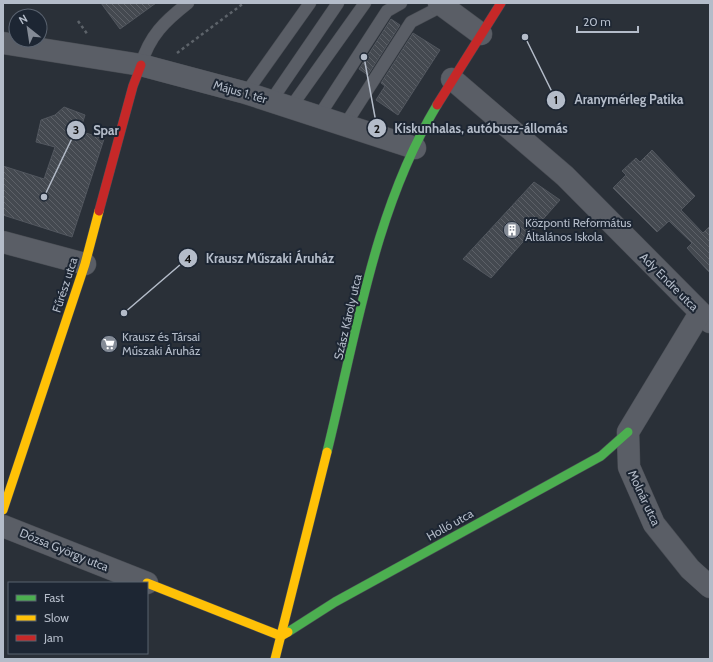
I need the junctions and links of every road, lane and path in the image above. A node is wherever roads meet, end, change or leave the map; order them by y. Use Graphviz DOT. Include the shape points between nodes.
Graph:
graph roads {
  1 [pos="188,3"];
  2 [pos="244,3"];
  3 [pos="310,3"];
  4 [pos="338,3"];
  5 [pos="365,3"];
  6 [pos="401,3"];
  7 [pos="501,3"];
  8 [pos="441,4"];
  9 [pos="78,21"];
  10 [pos="481,34"];
  11 [pos="90,38"];
  12 [pos="3,43"];
  13 [pos="143,57"];
  14 [pos="452,79"];
  15 [pos="246,93"];
  16 [pos="281,104"];
  17 [pos="319,116"];
  18 [pos="345,125"];
  19 [pos="415,148"];
  20 [pos="3,242"];
  21 [pos="85,264"];
  22 [pos="705,317"];
  23 [pos="628,432"];
  24 [pos="3,510"];
  25 [pos="3,526"];
  26 [pos="144,582"];
  27 [pos="148,583"];
  28 [pos="710,587"];
  29 [pos="281,636"];
  30 [pos="275,659"];
  1 -- 13 [label="lane" via="157,31"];
  2 -- 13 [label="path" via="174,54"];
  3 -- 15 [label="lane"];
  4 -- 16 [label="lane"];
  5 -- 16 [label="lane"];
  6 -- 17 [label="lane" via="387,11"];
  7 -- 10 [label="street, Szász Károly utca"];
  8 -- 10 [label="street"];
  8 -- 18 [label="lane" via="411,22"];
  9 -- 11 [label="path"];
  10 -- 14 [label="street, Szász Károly utca"];
  12 -- 13 [label="street, Május 1. tér"];
  13 -- 15 [label="street, Május 1. tér"];
  13 -- 21 [label="street, Fűrész utca"];
  14 -- 19 [label="street, Szász Károly utca"];
  14 -- 22 [label="street, Ady Endre utca" via="565,176"];
  15 -- 16 [label="street, Május 1. tér"];
  16 -- 17 [label="street, Május 1. tér"];
  17 -- 18 [label="street, Május 1. tér"];
  18 -- 19 [label="street, Május 1. tér"];
  19 -- 29 [label="street, Szász Károly utca" via="394,194 378,240"];
  20 -- 21 [label="street"];
  21 -- 24 [label="street, Fűrész utca"];
  22 -- 23 [label="street"];
  23 -- 28 [label="street, Molnár utca" via="629,467 654,524 690,569"];
  23 -- 29 [label="street, Holló utca" via="601,456 335,602"];
  25 -- 26 [label="street, Dózsa György utca"];
  27 -- 29 [label="street, Dózsa György utca"];
  29 -- 30 [label="street, Szász Károly utca"];
}
